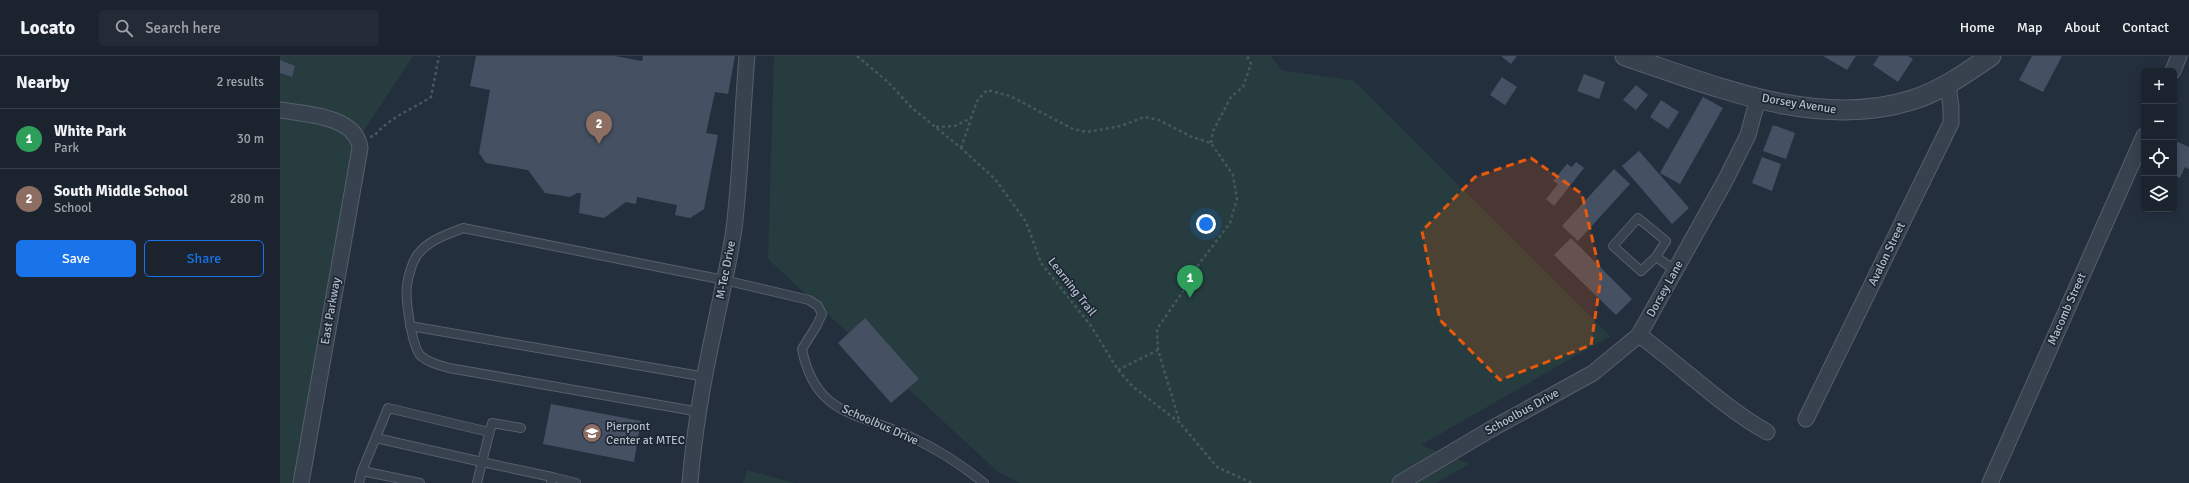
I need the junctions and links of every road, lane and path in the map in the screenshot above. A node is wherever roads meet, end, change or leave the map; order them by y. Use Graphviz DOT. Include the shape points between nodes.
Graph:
graph roads {
  1 [pos="439,56"];
  2 [pos="747,56"];
  3 [pos="858,56"];
  4 [pos="1247,56"];
  5 [pos="1625,56"];
  6 [pos="1991,56"];
  7 [pos="2179,56"];
  8 [pos="2174,68"];
  9 [pos="1948,85"];
  10 [pos="1758,98"];
  11 [pos="280,110"];
  12 [pos="971,118"];
  13 [pos="936,127"];
  14 [pos="359,138"];
  15 [pos="2142,140"];
  16 [pos="1211,143"];
  17 [pos="961,148"];
  18 [pos="1656,257"];
  19 [pos="1675,270"];
  20 [pos="724,280"];
  21 [pos="410,326"];
  22 [pos="1640,335"];
  23 [pos="1158,350"];
  24 [pos="1118,370"];
  25 [pos="706,377"];
  26 [pos="700,412"];
  27 [pos="1806,419"];
  28 [pos="1180,423"];
  29 [pos="521,428"];
  30 [pos="489,432"];
  31 [pos="1767,432"];
  32 [pos="376,438"];
  33 [pos="482,462"];
  34 [pos="362,471"];
  35 [pos="552,480"];
  36 [pos="301,483"];
  37 [pos="359,483"];
  38 [pos="420,483"];
  39 [pos="478,483"];
  40 [pos="576,483"];
  41 [pos="690,483"];
  42 [pos="984,483"];
  43 [pos="1252,483"];
  44 [pos="1400,483"];
  45 [pos="1990,483"];
  1 -- 14 [label="path" via="431,97 397,115 374,136"];
  2 -- 20 [label="street, M-Tec Drive" via="734,230"];
  3 -- 13 [label="path, Learning Trail" via="889,83 911,107"];
  4 -- 16 [label="path" via="1250,64 1243,87 1231,97 1213,131"];
  5 -- 10 [label="street, Dorsey Avenue"];
  6 -- 9 [label="street, Dorsey Avenue"];
  7 -- 8 [label="street"];
  9 -- 10 [label="street, Dorsey Avenue" via="1913,100 1882,108 1846,111 1810,108"];
  9 -- 27 [label="street, Avalon Street" via="1951,123"];
  10 -- 19 [label="street, Dorsey Lane" via="1748,135"];
  11 -- 14 [label="street" via="332,120 352,129"];
  12 -- 13 [label="path" via="955,126"];
  12 -- 16 [label="path" via="977,101 987,90 1010,96 1073,129 1088,132 1120,126 1144,117 1159,120 1176,130"];
  12 -- 17 [label="path"];
  13 -- 17 [label="path, Learning Trail"];
  14 -- 36 [label="street, East Parkway" via="360,148"];
  15 -- 45 [label="street, Macomb Street"];
  16 -- 23 [label="path" via="1233,175 1237,199 1230,223 1196,268 1157,329"];
  17 -- 24 [label="path, Learning Trail" via="995,179 1026,222 1041,262 1091,326"];
  18 -- 18 [label="lane" via="1666,241 1638,218 1613,246 1641,271"];
  18 -- 19 [label="lane"];
  19 -- 22 [label="street, Dorsey Lane"];
  20 -- 21 [label="lane" via="463,228 430,243 418,254 407,285"];
  20 -- 25 [label="street, M-Tec Drive"];
  20 -- 42 [label="lane, Schoolbus Drive" via="789,294 809,300 818,306 822,314 802,349 807,367 824,397 841,409 909,436"];
  21 -- 25 [label="lane"];
  21 -- 26 [label="lane" via="414,345 420,355 432,363"];
  22 -- 31 [label="street" via="1674,360 1724,405"];
  22 -- 44 [label="street, Schoolbus Drive" via="1592,374"];
  23 -- 24 [label="path"];
  23 -- 28 [label="path"];
  24 -- 28 [label="path, Learning Trail" via="1132,386"];
  25 -- 26 [label="street, M-Tec Drive"];
  26 -- 41 [label="street, M-Tec Drive"];
  28 -- 43 [label="path, Learning Trail" via="1217,467"];
  29 -- 30 [label="lane" via="492,423"];
  30 -- 32 [label="lane" via="388,408"];
  30 -- 33 [label="lane"];
  32 -- 33 [label="lane"];
  32 -- 34 [label="lane"];
  33 -- 35 [label="lane"];
  33 -- 39 [label="lane"];
  34 -- 37 [label="lane"];
  34 -- 38 [label="lane"];
  35 -- 40 [label="lane"];
}
